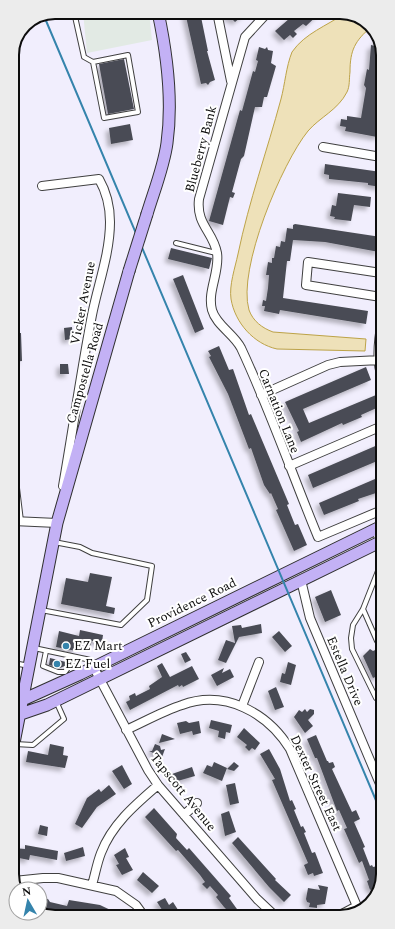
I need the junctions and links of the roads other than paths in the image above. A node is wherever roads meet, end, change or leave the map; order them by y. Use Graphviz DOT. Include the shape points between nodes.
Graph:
graph roads {
  1 [pos="76,19"];
  2 [pos="159,19"];
  3 [pos="218,19"];
  4 [pos="262,19"];
  5 [pos="92,62"];
  6 [pos="231,82"];
  7 [pos="323,148"];
  8 [pos="376,156"];
  9 [pos="42,186"];
  10 [pos="176,243"];
  11 [pos="217,253"];
  12 [pos="376,272"];
  13 [pos="376,296"];
  14 [pos="211,299"];
  15 [pos="376,361"];
  16 [pos="261,395"];
  17 [pos="376,429"];
  18 [pos="288,466"];
  19 [pos="376,513"];
  20 [pos="19,521"];
  21 [pos="57,523"];
  22 [pos="376,529"];
  23 [pos="53,542"];
  24 [pos="376,547"];
  25 [pos="376,576"];
  26 [pos="301,580"];
  27 [pos="245,593"];
  28 [pos="250,605"];
  29 [pos="40,609"];
  30 [pos="363,609"];
  31 [pos="376,640"];
  32 [pos="32,648"];
  33 [pos="46,651"];
  34 [pos="76,657"];
  35 [pos="259,662"];
  36 [pos="19,664"];
  37 [pos="29,666"];
  38 [pos="94,668"];
  39 [pos="100,680"];
  40 [pos="376,698"];
  41 [pos="19,699"];
  42 [pos="56,701"];
  43 [pos="19,702"];
  44 [pos="242,706"];
  45 [pos="19,715"];
  46 [pos="126,730"];
  47 [pos="19,744"];
  48 [pos="376,775"];
  49 [pos="158,785"];
  50 [pos="197,803"];
  51 [pos="184,815"];
  52 [pos="19,880"];
  53 [pos="92,886"];
  54 [pos="357,906"];
  55 [pos="140,910"];
  56 [pos="269,910"];
  1 -- 5 [label="lane" via="84,57"];
  2 -- 21 [label="main road, Campostella Road, bridge" via="165,53 169,108 167,144"];
  3 -- 6 [label="street"];
  4 -- 6 [label="street, Blueberry Bank" via="245,37"];
  5 -- 5 [label="lane" via="128,55 138,112 104,118"];
  6 -- 11 [label="street, Blueberry Bank" via="198,210"];
  7 -- 8 [label="street"];
  9 -- 21 [label="street, Vicker Avenue" via="99,178 108,197 110,224"];
  10 -- 11 [label="lane"];
  11 -- 14 [label="street, Blueberry Bank" via="218,261"];
  12 -- 13 [label="street" via="308,262 306,285"];
  14 -- 16 [label="street, Carnation Lane" via="216,319 240,346"];
  15 -- 16 [label="street" via="340,362"];
  16 -- 18 [label="street, Carnation Lane"];
  17 -- 18 [label="street"];
  18 -- 19 [label="street, Carnation Lane" via="318,537"];
  20 -- 21 [label="street"];
  21 -- 23 [label="main road, Campostella Road"];
  22 -- 27 [label="main road, Providence Road"];
  23 -- 29 [label="main road, Campostella Road"];
  23 -- 29 [label="lane" via="80,546 92,553 152,566 147,600 121,625"];
  24 -- 26 [label="main road, Providence Road"];
  25 -- 30 [label="lane"];
  26 -- 28 [label="main road, Providence Road"];
  26 -- 48 [label="street, Estella Drive" via="312,624"];
  27 -- 28 [label="lane"];
  27 -- 38 [label="main road, Providence Road"];
  28 -- 39 [label="main road, Providence Road"];
  29 -- 32 [label="main road, Campostella Road"];
  30 -- 31 [label="lane"];
  30 -- 40 [label="lane" via="353,625 351,644"];
  32 -- 33 [label="lane"];
  32 -- 37 [label="main road, Campostella Road"];
  33 -- 34 [label="lane"];
  33 -- 34 [label="lane" via="43,666 58,672 65,672"];
  34 -- 38 [label="lane" via="90,660"];
  35 -- 44 [label="street"];
  36 -- 37 [label="lane"];
  37 -- 41 [label="main road, Campostella Road"];
  38 -- 39 [label="street, Tapscott Avenue"];
  38 -- 43 [label="main road, Providence Road"];
  39 -- 42 [label="main road, Providence Road"];
  39 -- 46 [label="street, Tapscott Avenue"];
  42 -- 45 [label="main road, Providence Road"];
  42 -- 47 [label="lane" via="64,719 33,745"];
  44 -- 46 [label="street, Dexter Street East" via="223,701 194,701"];
  44 -- 54 [label="street, Dexter Street East" via="269,723 290,749"];
  46 -- 49 [label="street, Tapscott Avenue"];
  49 -- 51 [label="street, Tapscott Avenue"];
  49 -- 53 [label="street" via="132,807 107,838 100,853"];
  50 -- 51 [label="street"];
  51 -- 56 [label="street, Tapscott Avenue"];
  52 -- 53 [label="street" via="58,878"];
  53 -- 55 [label="street" via="116,891"];
}
